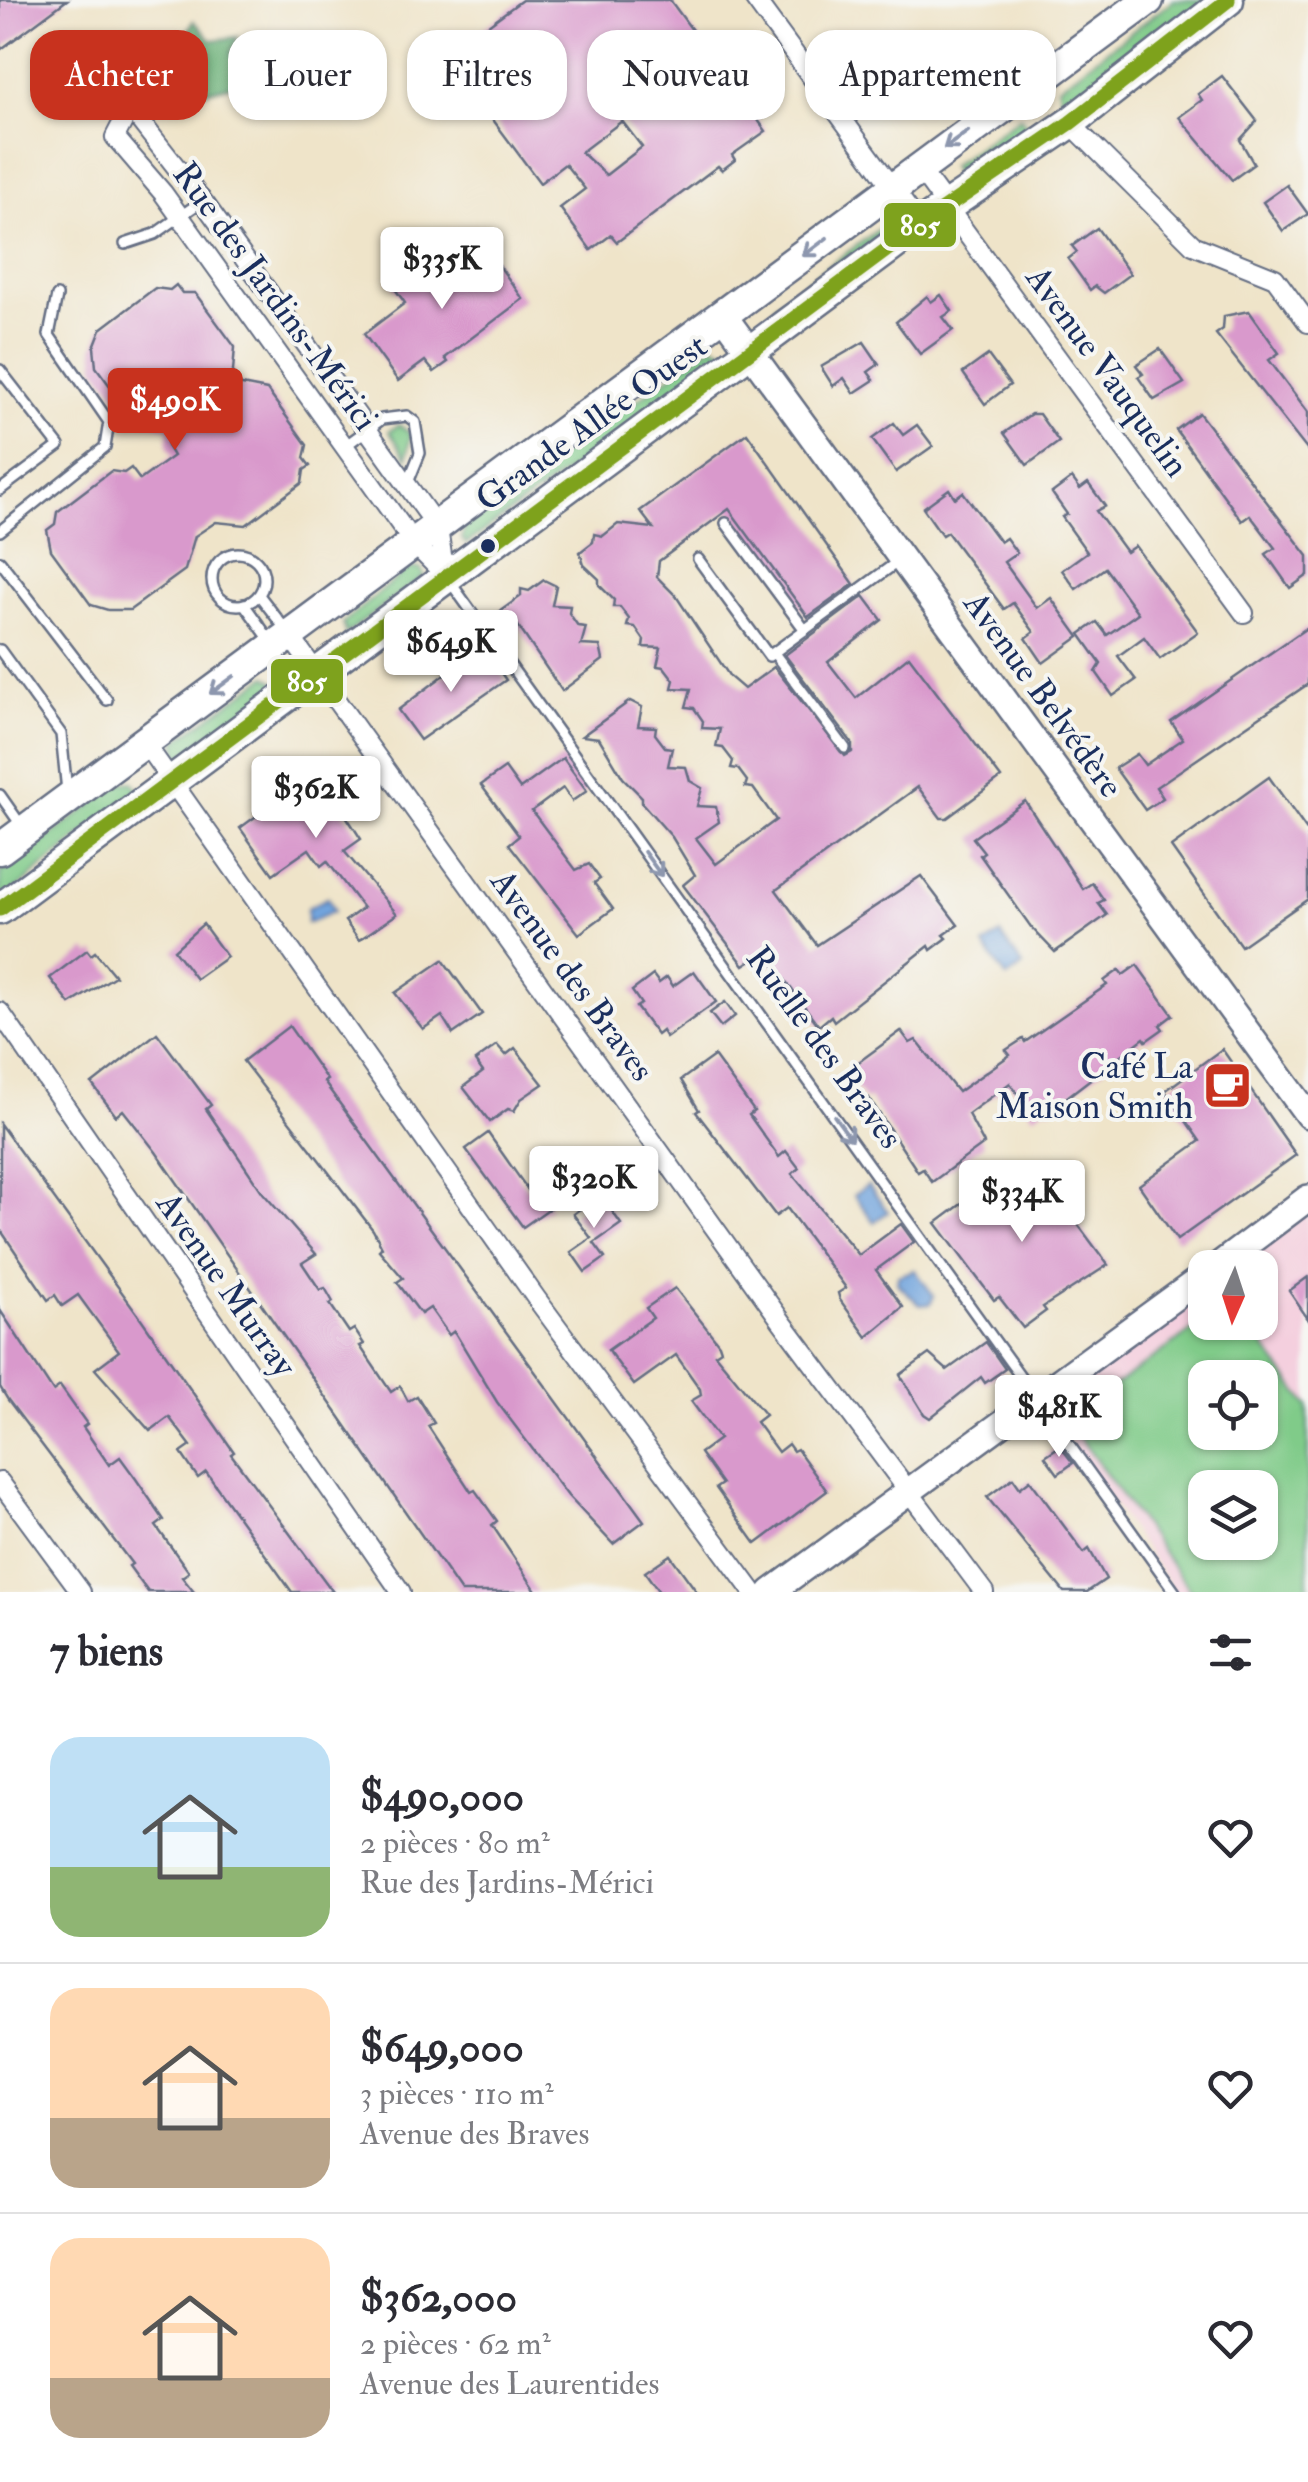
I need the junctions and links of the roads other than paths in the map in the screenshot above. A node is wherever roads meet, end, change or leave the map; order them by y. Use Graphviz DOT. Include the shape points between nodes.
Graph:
graph roads {
  1 [pos="755,0"];
  2 [pos="1148,0"];
  3 [pos="1228,0"];
  4 [pos="1070,123"];
  5 [pos="918,167"];
  6 [pos="893,189"];
  7 [pos="202,201"];
  8 [pos="948,206"];
  9 [pos="180,217"];
  10 [pos="920,225"];
  11 [pos="125,244"];
  12 [pos="56,296"];
  13 [pos="724,316"];
  14 [pos="1308,323"];
  15 [pos="304,344"];
  16 [pos="751,352"];
  17 [pos="282,360"];
  18 [pos="0,370"];
  19 [pos="366,430"];
  20 [pos="344,446"];
  21 [pos="407,485"];
  22 [pos="0,490"];
  23 [pos="726,523"];
  24 [pos="0,530"];
  25 [pos="427,537"];
  26 [pos="902,558"];
  27 [pos="698,559"];
  28 [pos="0,560"];
  29 [pos="445,575"];
  30 [pos="259,595"];
  31 [pos="244,604"];
  32 [pos="1244,613"];
  33 [pos="805,630"];
  34 [pos="283,641"];
  35 [pos="0,650"];
  36 [pos="774,653"];
  37 [pos="318,675"];
  38 [pos="107,700"];
  39 [pos="144,742"];
  40 [pos="845,748"];
  41 [pos="171,784"];
  42 [pos="0,795"];
  43 [pos="68,799"];
  44 [pos="25,830"];
  45 [pos="0,849"];
  46 [pos="0,909"];
  47 [pos="0,1012"];
  48 [pos="1308,1114"];
  49 [pos="1308,1198"];
  50 [pos="1239,1250"];
  51 [pos="1188,1288"];
  52 [pos="1040,1399"];
  53 [pos="0,1482"];
  54 [pos="909,1489"];
  55 [pos="786,1588"];
  56 [pos="81,1592"];
  57 [pos="401,1592"];
  58 [pos="753,1592"];
  59 [pos="984,1592"];
  60 [pos="1175,1592"];
  1 -- 6 [label="street"];
  2 -- 5 [label="main road, Grande Allée Ouest, one-way"];
  3 -- 4 [label="main road, Grande Allée Ouest"];
  4 -- 8 [label="main road, Grande Allée Ouest"];
  4 -- 14 [label="street" via="1193,246 1276,278"];
  5 -- 6 [label="main road, Grande Allée Ouest"];
  5 -- 8 [label="street, Avenue Vauquelin"];
  6 -- 10 [label="street"];
  6 -- 13 [label="main road, Grande Allée Ouest, one-way"];
  7 -- 9 [label="lane"];
  7 -- 9 [label="street, Rue des Jardins-Mérici" via="130,108 115,137"];
  7 -- 15 [label="street, Rue des Jardins-Mérici"];
  8 -- 10 [label="main road, Grande Allée Ouest"];
  8 -- 32 [label="street, Avenue Vauquelin"];
  9 -- 11 [label="lane"];
  9 -- 17 [label="street, Rue des Jardins-Mérici"];
  10 -- 16 [label="main road, Grande Allée Ouest"];
  12 -- 24 [label="lane" via="49,335 110,422 105,447"];
  13 -- 16 [label="street, Avenue Belvédère"];
  13 -- 25 [label="main road, Grande Allée Ouest"];
  15 -- 17 [label="lane"];
  15 -- 19 [label="street, Rue des Jardins-Mérici"];
  16 -- 26 [label="street, Avenue Belvédère"];
  16 -- 29 [label="main road, Grande Allée Ouest"];
  17 -- 20 [label="street, Rue des Jardins-Mérici"];
  18 -- 22 [label="lane" via="59,446"];
  19 -- 20 [label="lane"];
  19 -- 21 [label="street, Rue des Jardins-Mérici"];
  19 -- 21 [label="lane" via="396,416 415,422 420,454"];
  20 -- 25 [label="street, Rue des Jardins-Mérici"];
  21 -- 25 [label="street, Rue des Jardins-Mérici"];
  23 -- 33 [label="lane"];
  25 -- 29 [label="street, Rue des Jardins-Mérici"];
  25 -- 29 [label="street, Ruelle des Braves"];
  25 -- 34 [label="main road, Grande Allée Ouest"];
  26 -- 33 [label="lane"];
  26 -- 48 [label="street, Avenue Belvédère"];
  27 -- 36 [label="lane" via="769,656"];
  28 -- 38 [label="lane"];
  29 -- 37 [label="main road, Grande Allée Ouest"];
  29 -- 52 [label="lane, Ruelle des Braves, one-way"];
  30 -- 31 [label="lane"];
  30 -- 31 [label="lane" via="259,563 245,554 221,559 212,574 215,591 227,602"];
  30 -- 34 [label="lane"];
  31 -- 34 [label="lane"];
  33 -- 36 [label="lane"];
  34 -- 37 [label="street, Avenue des Braves"];
  34 -- 39 [label="main road, Grande Allée Ouest, one-way"];
  35 -- 43 [label="lane" via="61,734"];
  36 -- 40 [label="lane"];
  37 -- 41 [label="main road, Grande Allée Ouest"];
  37 -- 54 [label="street, Avenue des Braves"];
  39 -- 41 [label="street"];
  39 -- 43 [label="main road, Grande Allée Ouest"];
  41 -- 46 [label="main road, Grande Allée Ouest"];
  41 -- 58 [label="street"];
  42 -- 44 [label="lane"];
  43 -- 44 [label="main road, Grande Allée Ouest"];
  44 -- 45 [label="main road, Grande Allée Ouest"];
  47 -- 57 [label="street, Avenue Murray"];
  49 -- 50 [label="street"];
  51 -- 52 [label="street"];
  52 -- 54 [label="street"];
  52 -- 60 [label="lane, Ruelle des Braves"];
  53 -- 56 [label="street"];
  54 -- 55 [label="street"];
  54 -- 59 [label="street, Avenue des Braves"];
}
